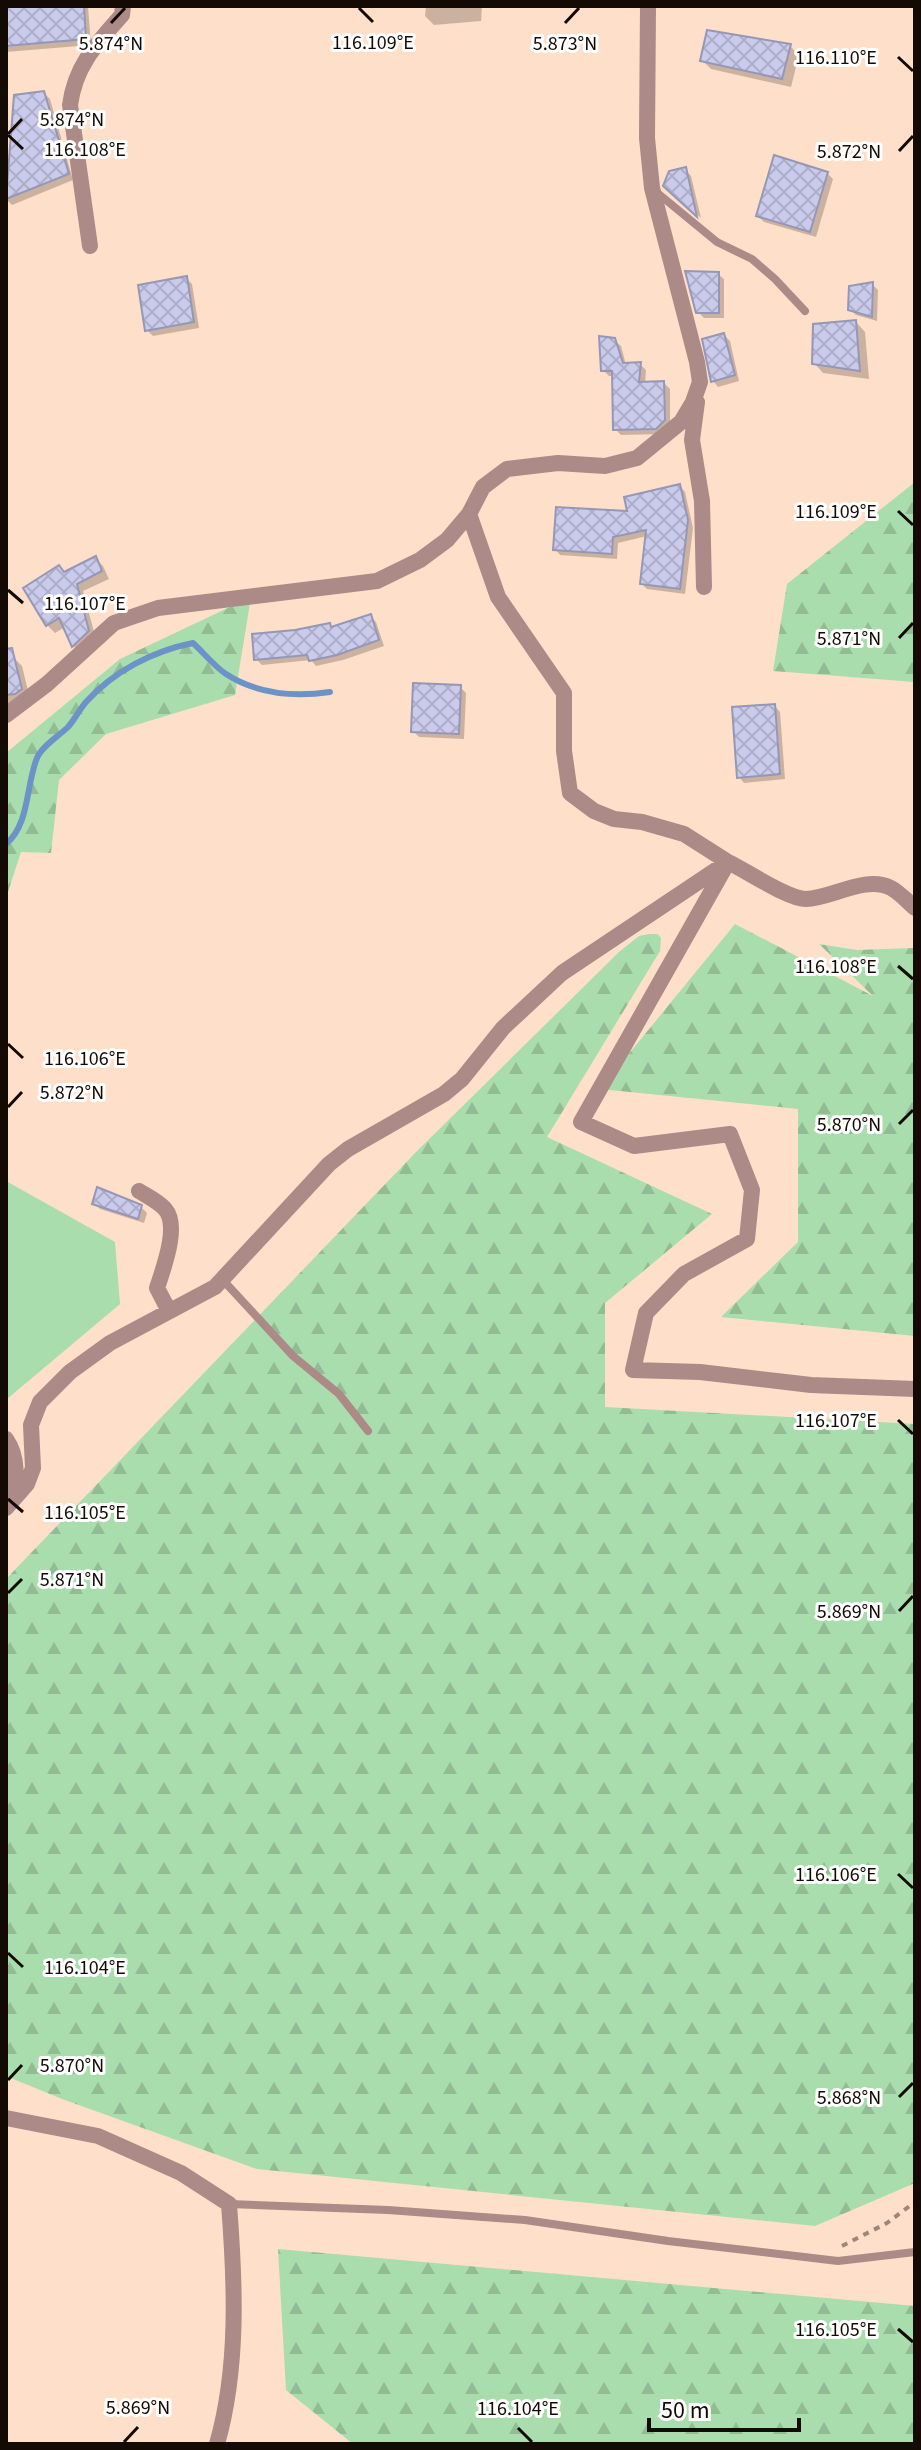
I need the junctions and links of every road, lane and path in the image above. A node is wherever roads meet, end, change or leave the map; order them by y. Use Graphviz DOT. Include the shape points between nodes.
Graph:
graph roads {
  1 [pos="123,6"];
  2 [pos="648,6"];
  3 [pos="652,188"];
  4 [pos="90,246"];
  5 [pos="805,311"];
  6 [pos="700,382"];
  7 [pos="469,514"];
  8 [pos="704,587"];
  9 [pos="6,715"];
  10 [pos="728,862"];
  11 [pos="915,908"];
  12 [pos="139,1191"];
  13 [pos="222,1279"];
  14 [pos="169,1311"];
  15 [pos="915,1389"];
  16 [pos="368,1431"];
  17 [pos="6,1439"];
  18 [pos="6,1508"];
  19 [pos="6,2118"];
  20 [pos="915,2202"];
  21 [pos="229,2204"];
  22 [pos="915,2252"];
  23 [pos="818,2258"];
  24 [pos="217,2444"];
  1 -- 4 [label="street" via="122,15 88,54 73,83 70,105"];
  2 -- 3 [label="street"];
  3 -- 5 [label="lane" via="717,242 752,259"];
  3 -- 6 [label="street"];
  6 -- 7 [label="street" via="681,422 637,458 605,466 558,463 507,469 483,487"];
  6 -- 8 [label="street" via="692,440 702,501"];
  7 -- 9 [label="street" via="438,547 377,581 158,608 114,623"];
  7 -- 10 [label="street" via="498,597 564,693 570,793 614,819 684,834"];
  10 -- 11 [label="street" via="788,896 806,899 870,885 890,887"];
  10 -- 13 [label="street" via="562,973 444,1094 329,1164"];
  10 -- 15 [label="street" via="581,1122 634,1146 730,1134 752,1190 747,1239 684,1274 646,1313 633,1370"];
  12 -- 14 [label="street" via="167,1211 170,1223 157,1288"];
  13 -- 14 [label="street"];
  13 -- 16 [label="lane" via="293,1356 339,1394"];
  14 -- 18 [label="street" via="100,1350 40,1402 31,1425 33,1468"];
  17 -- 18 [label="street" via="16,1472"];
  19 -- 21 [label="street" via="98,2136 181,2173"];
  20 -- 23 [label="path" via="887,2223"];
  21 -- 23 [label="lane" via="525,2220"];
  21 -- 24 [label="street" via="234,2322"];
  22 -- 23 [label="lane" via="838,2261"];
}
